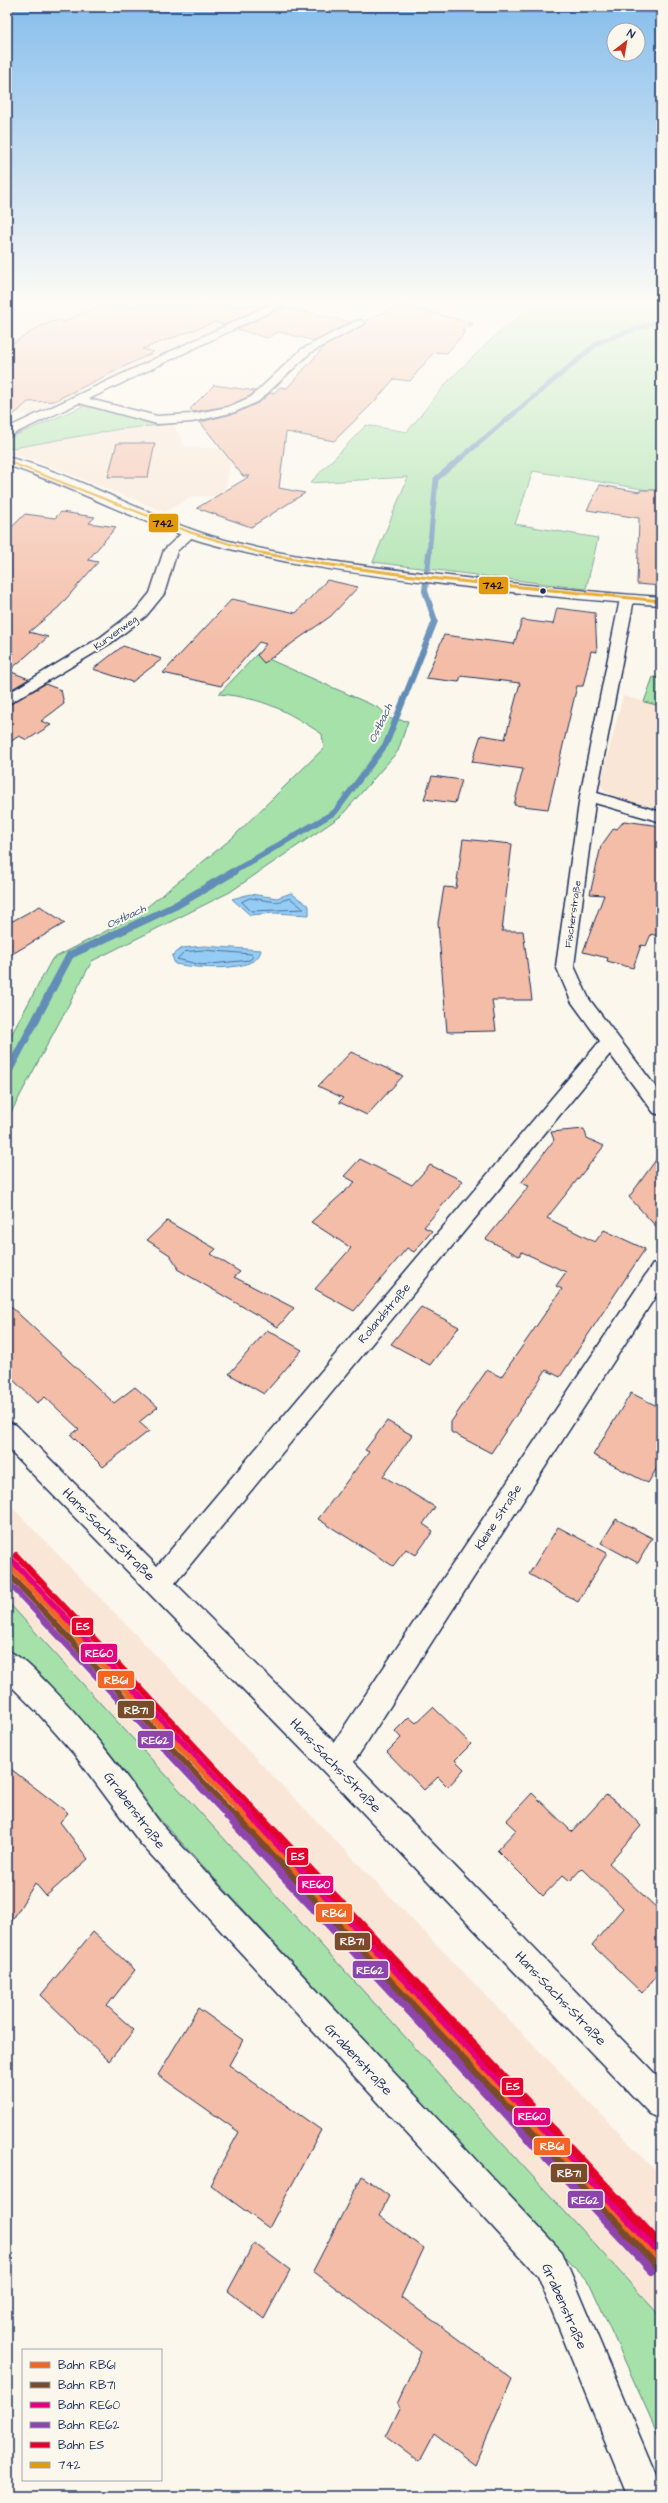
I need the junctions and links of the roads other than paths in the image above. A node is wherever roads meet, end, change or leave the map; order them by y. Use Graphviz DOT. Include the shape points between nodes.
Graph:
graph roads {
  1 [pos="32,422"];
  2 [pos="7,433"];
  3 [pos="7,461"];
  4 [pos="190,533"];
  5 [pos="627,599"];
  6 [pos="661,601"];
  7 [pos="7,700"];
  8 [pos="588,796"];
  9 [pos="661,817"];
  10 [pos="610,1041"];
  11 [pos="661,1108"];
  12 [pos="661,1270"];
  13 [pos="7,1432"];
  14 [pos="158,1584"];
  15 [pos="7,1664"];
  16 [pos="336,1764"];
  17 [pos="661,2103"];
  18 [pos="646,2496"];
  1 -- 2 [label="street"];
  3 -- 4 [label="street"];
  4 -- 5 [label="street" via="260,553 340,568"];
  4 -- 7 [label="street, Kurvenweg" via="171,550 157,594 141,613 106,640"];
  5 -- 6 [label="street"];
  5 -- 8 [label="street, Fischerstraße"];
  8 -- 9 [label="street"];
  8 -- 10 [label="street, Fischerstraße" via="565,966 580,1001"];
  10 -- 11 [label="street, Fischerstraße"];
  10 -- 14 [label="street, Rolandstraße"];
  12 -- 16 [label="street, Kleine Straße"];
  13 -- 14 [label="street, Hans-Sachs-Straße"];
  14 -- 16 [label="street, Hans-Sachs-Straße"];
  15 -- 18 [label="street, Grabenstraße" via="36,1689 114,1781 151,1834 550,2264"];
  16 -- 17 [label="street, Hans-Sachs-Straße"];
}
